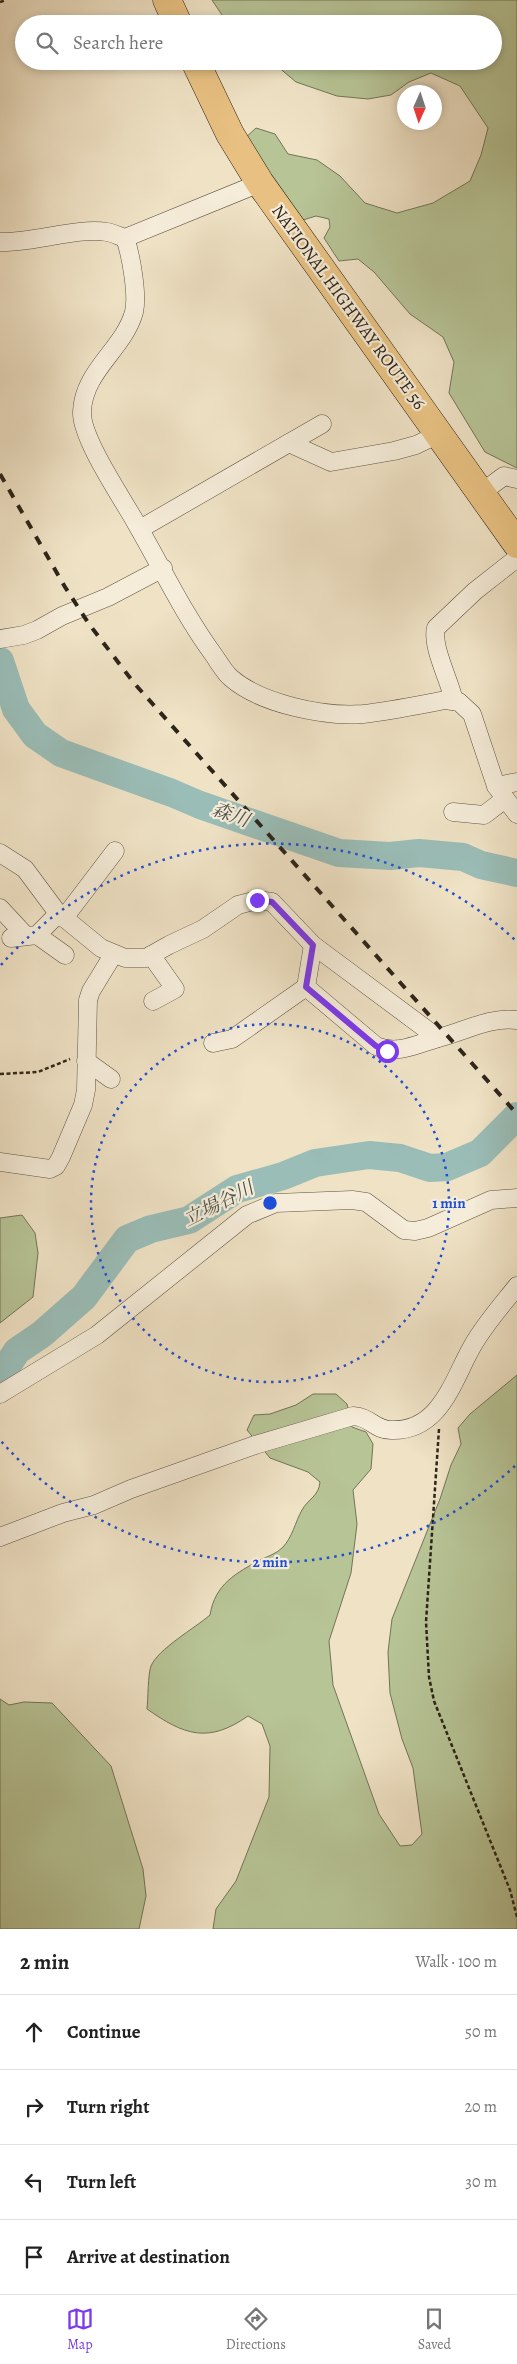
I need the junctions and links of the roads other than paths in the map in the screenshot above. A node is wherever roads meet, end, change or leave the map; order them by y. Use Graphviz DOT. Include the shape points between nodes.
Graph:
graph roads {
  1 [pos="167,0"];
  2 [pos="174,15"];
  3 [pos="199,70"];
  4 [pos="260,183"];
  5 [pos="126,238"];
  6 [pos="0,242"];
  7 [pos="322,424"];
  8 [pos="439,434"];
  9 [pos="289,443"];
  10 [pos="517,479"];
  11 [pos="481,493"];
  12 [pos="140,529"];
  13 [pos="517,544"];
  14 [pos="517,558"];
  15 [pos="163,568"];
  16 [pos="3,639"];
  17 [pos="454,701"];
  18 [pos="517,782"];
  19 [pos="501,793"];
  20 [pos="453,812"];
  21 [pos="517,814"];
  22 [pos="114,851"];
  23 [pos="0,853"];
  24 [pos="0,908"];
  25 [pos="62,915"];
  26 [pos="25,936"];
  27 [pos="313,945"];
  28 [pos="65,955"];
  29 [pos="113,955"];
  30 [pos="151,955"];
  31 [pos="306,987"];
  32 [pos="153,1001"];
  33 [pos="517,1020"];
  34 [pos="438,1038"];
  35 [pos="213,1043"];
  36 [pos="86,1061"];
  37 [pos="111,1079"];
  38 [pos="0,1162"];
  39 [pos="517,1198"];
  40 [pos="517,1286"];
  41 [pos="0,1394"];
  42 [pos="0,1537"];
  1 -- 2 [label="highway"];
  3 -- 4 [label="highway, NATIONAL HIGHWAY ROUTE 56" via="230,134"];
  4 -- 5 [label="street"];
  4 -- 8 [label="highway, NATIONAL HIGHWAY ROUTE 56"];
  5 -- 6 [label="street" via="106,232"];
  5 -- 12 [label="street" via="131,254 134,312 89,383 83,398 82,415 94,449"];
  7 -- 9 [label="street"];
  8 -- 9 [label="street" via="394,451 331,462"];
  8 -- 11 [label="highway, NATIONAL HIGHWAY ROUTE 56"];
  9 -- 12 [label="street"];
  10 -- 11 [label="street" via="504,476"];
  11 -- 13 [label="highway, NATIONAL HIGHWAY ROUTE 56"];
  12 -- 15 [label="street"];
  14 -- 17 [label="street" via="436,628 435,642"];
  15 -- 16 [label="street" via="108,598 37,630"];
  15 -- 17 [label="street" via="199,634 230,677 244,688 268,699 327,713 346,714"];
  17 -- 19 [label="street" via="472,714"];
  18 -- 19 [label="street"];
  19 -- 20 [label="street" via="484,814"];
  19 -- 21 [label="street"];
  22 -- 25 [label="street"];
  23 -- 25 [label="street" via="25,869"];
  24 -- 26 [label="street"];
  25 -- 26 [label="street"];
  25 -- 29 [label="street"];
  26 -- 28 [label="street"];
  27 -- 30 [label="street" via="272,902 257,900 238,905 203,929"];
  27 -- 31 [label="street"];
  27 -- 34 [label="street"];
  29 -- 30 [label="street" via="137,959"];
  29 -- 36 [label="street" via="88,1000"];
  30 -- 32 [label="street" via="175,989"];
  31 -- 34 [label="street" via="376,1046 387,1051 398,1051"];
  31 -- 35 [label="street" via="232,1040"];
  33 -- 34 [label="street" via="481,1024"];
  36 -- 37 [label="street"];
  36 -- 38 [label="street" via="83,1105 56,1166 42,1170"];
  39 -- 41 [label="street" via="491,1200 415,1231 404,1230 366,1202 289,1201 263,1207 247,1215 97,1335"];
  40 -- 42 [label="street" via="474,1344 444,1402 435,1413 414,1427 378,1428 364,1417 353,1416 255,1445"];
}
